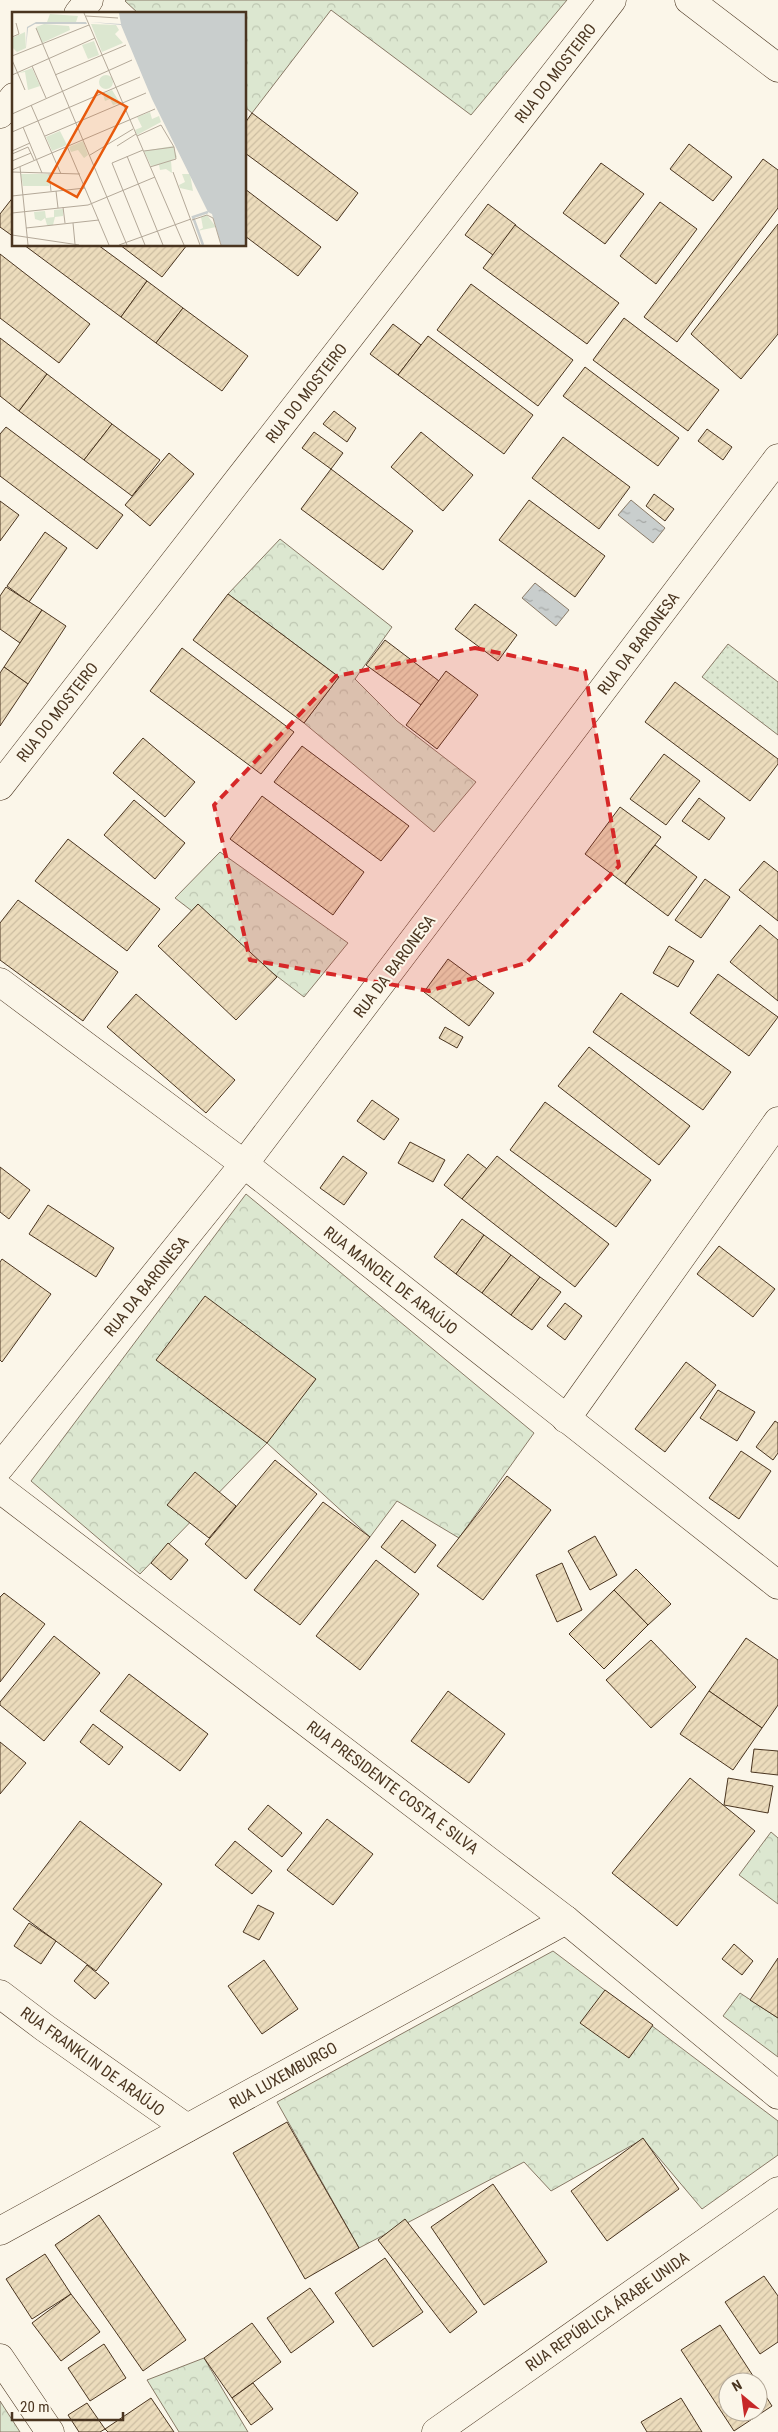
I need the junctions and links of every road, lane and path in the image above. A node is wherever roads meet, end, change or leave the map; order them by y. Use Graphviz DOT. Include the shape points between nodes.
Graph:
graph roads {
  1 [pos="89,0"];
  2 [pos="612,0"];
  3 [pos="690,0"];
  4 [pos="80,12"];
  5 [pos="778,68"];
  6 [pos="12,99"];
  7 [pos="0,114"];
  8 [pos="778,458"];
  9 [pos="0,786"];
  10 [pos="0,982"];
  11 [pos="778,1121"];
  12 [pos="244,1164"];
  13 [pos="566,1419"];
  14 [pos="0,1468"];
  15 [pos="0,1489"];
  16 [pos="778,1585"];
  17 [pos="566,1920"];
  18 [pos="0,1994"];
  19 [pos="778,2095"];
  20 [pos="187,2128"];
  21 [pos="778,2191"];
  22 [pos="0,2231"];
  23 [pos="0,2358"];
  24 [pos="50,2432"];
  25 [pos="436,2432"];
  1 -- 4 [label="street"];
  2 -- 9 [label="street, RUA DO MOSTEIRO"];
  3 -- 5 [label="street"];
  6 -- 7 [label="street"];
  8 -- 12 [label="street, RUA DA BARONESA"];
  10 -- 12 [label="street, RUA MANOEL DE ARAÚJO"];
  11 -- 13 [label="street"];
  12 -- 13 [label="street, RUA MANOEL DE ARAÚJO"];
  12 -- 14 [label="street, RUA DA BARONESA"];
  13 -- 16 [label="street, RUA MANOEL DE ARAÚJO"];
  15 -- 17 [label="street, RUA PRESIDENTE COSTA E SILVA"];
  17 -- 19 [label="street, RUA PRESIDENTE COSTA E SILVA"];
  17 -- 20 [label="street, RUA LUXEMBURGO"];
  18 -- 20 [label="street, RUA FRANKLIN DE ARAÚJO"];
  20 -- 22 [label="street, RUA LUXEMBURGO"];
  21 -- 25 [label="street, RUA REPÚBLICA ÁRABE UNIDA"];
  23 -- 24 [label="street"];
}
